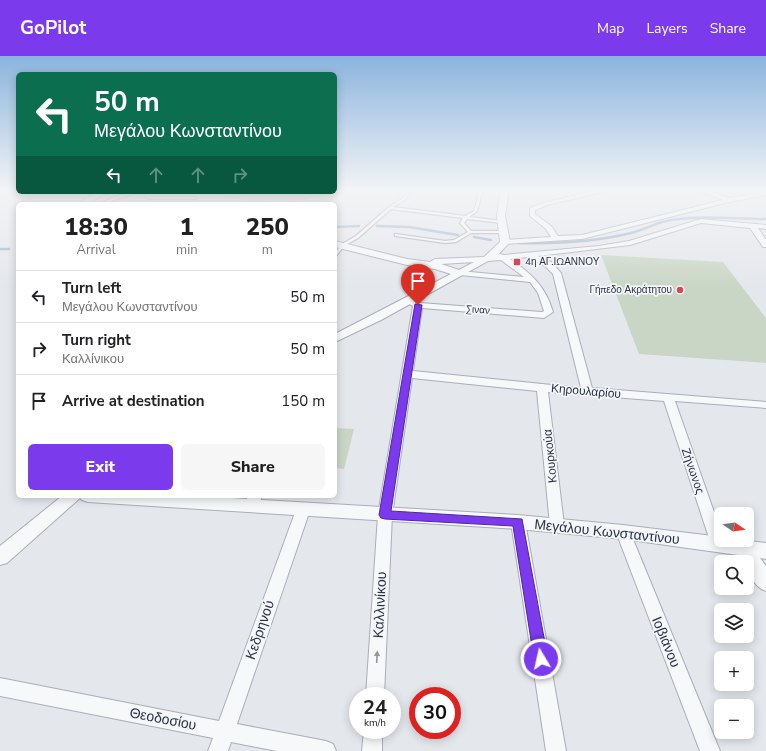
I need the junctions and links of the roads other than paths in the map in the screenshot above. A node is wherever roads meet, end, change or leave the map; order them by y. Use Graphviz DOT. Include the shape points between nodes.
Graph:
graph roads {
  1 [pos="375,221"];
  2 [pos="463,221"];
  3 [pos="495,221"];
  4 [pos="542,221"];
  5 [pos="645,221"];
  6 [pos="700,221"];
  7 [pos="707,221"];
  8 [pos="502,222"];
  9 [pos="752,225"];
  10 [pos="766,227"];
  11 [pos="470,232"];
  12 [pos="504,232"];
  13 [pos="396,235"];
  14 [pos="555,238"];
  15 [pos="529,241"];
  16 [pos="339,244"];
  17 [pos="766,245"];
  18 [pos="502,249"];
  19 [pos="527,254"];
  20 [pos="487,259"];
  21 [pos="407,262"];
  22 [pos="424,263"];
  23 [pos="460,273"];
  24 [pos="448,279"];
  25 [pos="533,280"];
  26 [pos="414,303"];
  27 [pos="337,337"];
  28 [pos="407,374"];
  29 [pos="542,388"];
  30 [pos="587,391"];
  31 [pos="668,398"];
  32 [pos="766,405"];
  33 [pos="71,498"];
  34 [pos="157,498"];
  35 [pos="253,501"];
  36 [pos="302,510"];
  37 [pos="385,515"];
  38 [pos="518,522"];
  39 [pos="557,526"];
  40 [pos="623,532"];
  41 [pos="714,532"];
  42 [pos="714,543"];
  43 [pos="738,547"];
  44 [pos="744,548"];
  45 [pos="766,551"];
  46 [pos="0,558"];
  47 [pos="766,583"];
  48 [pos="0,687"];
  49 [pos="375,687"];
  50 [pos="224,731"];
  51 [pos="373,739"];
  52 [pos="218,751"];
  53 [pos="326,751"];
  54 [pos="372,751"];
  55 [pos="556,751"];
  56 [pos="710,751"];
  1 -- 16 [label="lane" via="357,237"];
  2 -- 11 [label="lane"];
  3 -- 8 [label="lane"];
  4 -- 14 [label="street" via="549,227"];
  5 -- 14 [label="street" via="582,237"];
  6 -- 19 [label="street" via="630,243"];
  7 -- 9 [label="street"];
  8 -- 12 [label="street"];
  9 -- 10 [label="street"];
  9 -- 17 [label="street"];
  11 -- 12 [label="lane"];
  11 -- 13 [label="lane" via="454,241 445,242"];
  12 -- 15 [label="street"];
  12 -- 18 [label="street"];
  14 -- 15 [label="street"];
  15 -- 18 [label="street"];
  16 -- 21 [label="street"];
  18 -- 19 [label="street"];
  18 -- 20 [label="street"];
  18 -- 25 [label="street"];
  19 -- 30 [label="street" via="542,260 557,273"];
  20 -- 22 [label="street"];
  20 -- 23 [label="street"];
  21 -- 22 [label="street"];
  21 -- 24 [label="street"];
  22 -- 23 [label="street"];
  23 -- 24 [label="street"];
  23 -- 25 [label="street"];
  24 -- 26 [label="street"];
  25 -- 26 [label="street, Σιναν" via="545,295 548,314"];
  26 -- 27 [label="street"];
  26 -- 28 [label="street, Καλλινίκου"];
  28 -- 29 [label="street, Κηρουλαρίου"];
  28 -- 37 [label="street, Καλλινίκου"];
  29 -- 30 [label="street, Κηρουλαρίου"];
  29 -- 39 [label="street, Κουρκούα"];
  30 -- 31 [label="street, Κηρουλαρίου"];
  31 -- 32 [label="street, Κηρουλαρίου"];
  31 -- 41 [label="street, Ζήνωνος"];
  33 -- 46 [label="street"];
  34 -- 35 [label="street, Μεγάλου Κωνσταντίνου"];
  35 -- 36 [label="street, Μεγάλου Κωνσταντίνου"];
  36 -- 37 [label="street, Μεγάλου Κωνσταντίνου"];
  36 -- 50 [label="street, Κεδρηνού"];
  37 -- 38 [label="street, Μεγάλου Κωνσταντίνου"];
  49 -- 37 [label="street, Καλλινίκου, one-way"];
  38 -- 39 [label="street, Μεγάλου Κωνσταντίνου"];
  38 -- 55 [label="street"];
  39 -- 40 [label="street, Μεγάλου Κωνσταντίνου"];
  40 -- 42 [label="street, Μεγάλου Κωνσταντίνου"];
  40 -- 56 [label="street, Ιοβιάνου"];
  43 -- 44 [label="street, Μεγάλου Κωνσταντίνου"];
  44 -- 45 [label="street, Μεγάλου Κωνσταντίνου"];
  44 -- 47 [label="street"];
  48 -- 50 [label="street, Θεοδοσίου"];
  50 -- 52 [label="street, Κεδρηνού"];
  50 -- 53 [label="street, Θεοδοσίου"];
  51 -- 54 [label="street"];
}
